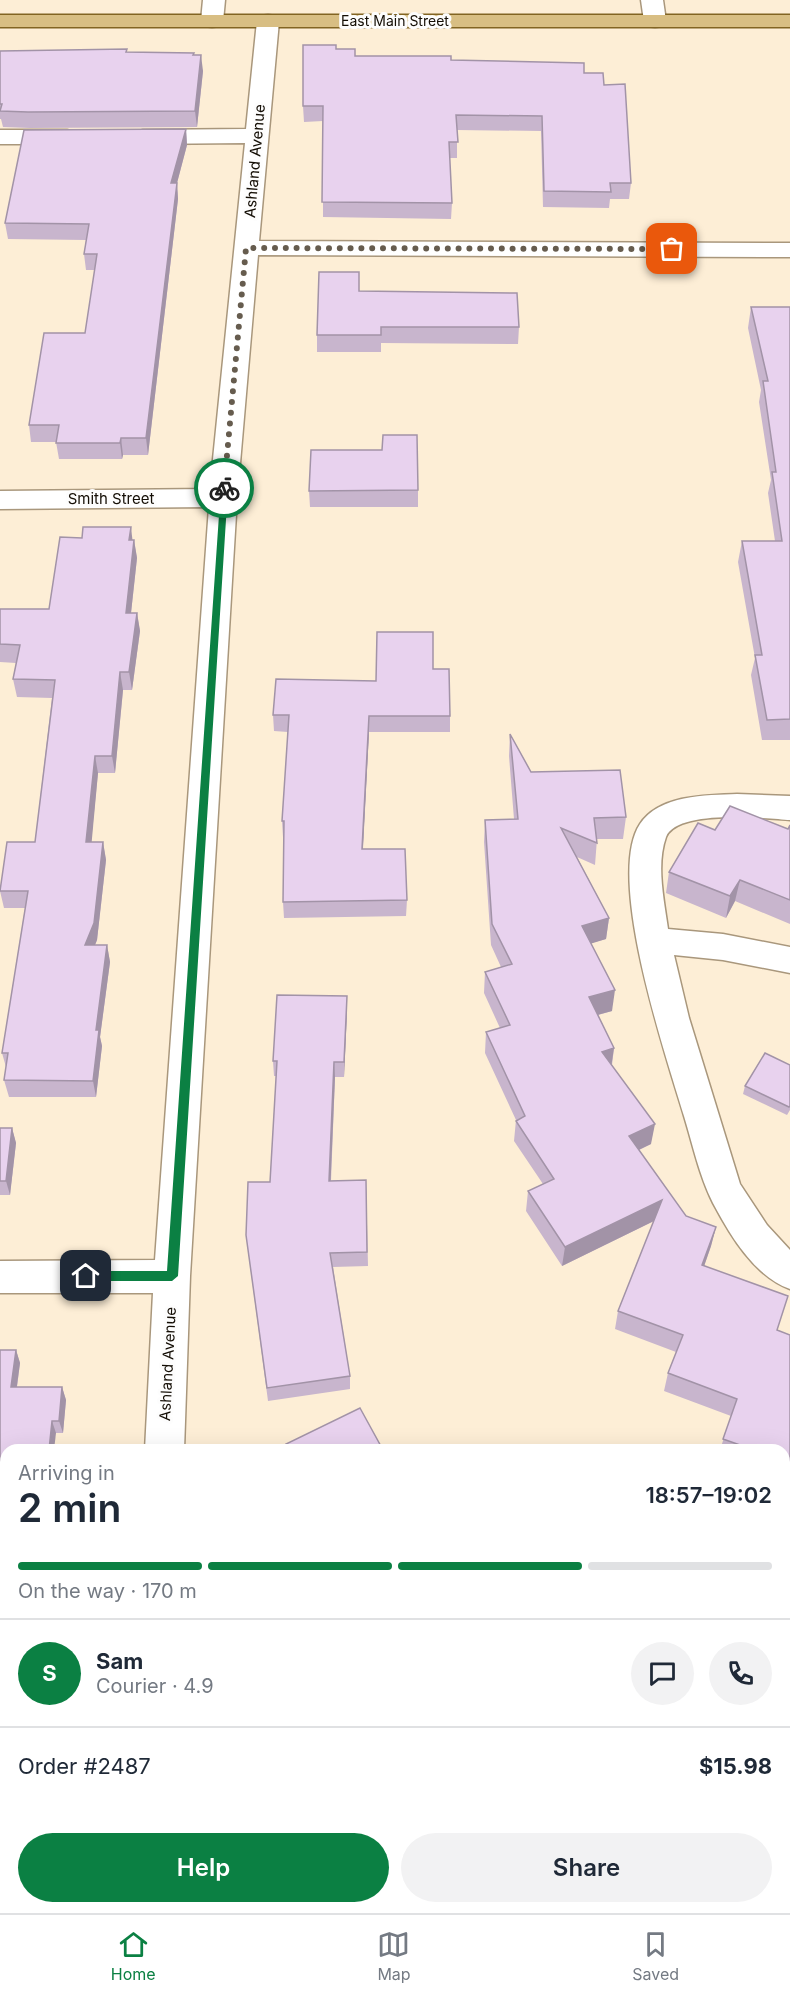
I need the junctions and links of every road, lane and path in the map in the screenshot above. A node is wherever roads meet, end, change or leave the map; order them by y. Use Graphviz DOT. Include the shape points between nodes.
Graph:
graph roads {
  1 [pos="653,10"];
  2 [pos="213,11"];
  3 [pos="0,21"];
  4 [pos="268,21"];
  5 [pos="790,21"];
  6 [pos="257,136"];
  7 [pos="84,137"];
  8 [pos="118,137"];
  9 [pos="1,143"];
  10 [pos="246,248"];
  11 [pos="790,250"];
  12 [pos="223,498"];
  13 [pos="0,500"];
  14 [pos="790,808"];
  15 [pos="654,942"];
  16 [pos="790,960"];
  17 [pos="790,1273"];
  18 [pos="0,1276"];
  19 [pos="172,1276"];
  20 [pos="164,1444"];
  1 -- 4 [label="main road, East Main Street"];
  1 -- 5 [label="main road, East Main Street"];
  2 -- 3 [label="main road, East Main Street"];
  2 -- 4 [label="main road, East Main Street"];
  4 -- 6 [label="street, Ashland Avenue"];
  6 -- 8 [label="street"];
  6 -- 10 [label="street, Ashland Avenue"];
  7 -- 9 [label="street"];
  10 -- 11 [label="street"];
  10 -- 12 [label="street, Ashland Avenue"];
  12 -- 13 [label="street, Smith Street"];
  12 -- 19 [label="street, Ashland Avenue"];
  14 -- 15 [label="street" via="698,808 671,815 652,830 645,862"];
  15 -- 16 [label="street" via="682,941"];
  15 -- 17 [label="street" via="684,1060 725,1189 747,1228"];
  18 -- 19 [label="street"];
  19 -- 20 [label="street, Ashland Avenue"];
}
